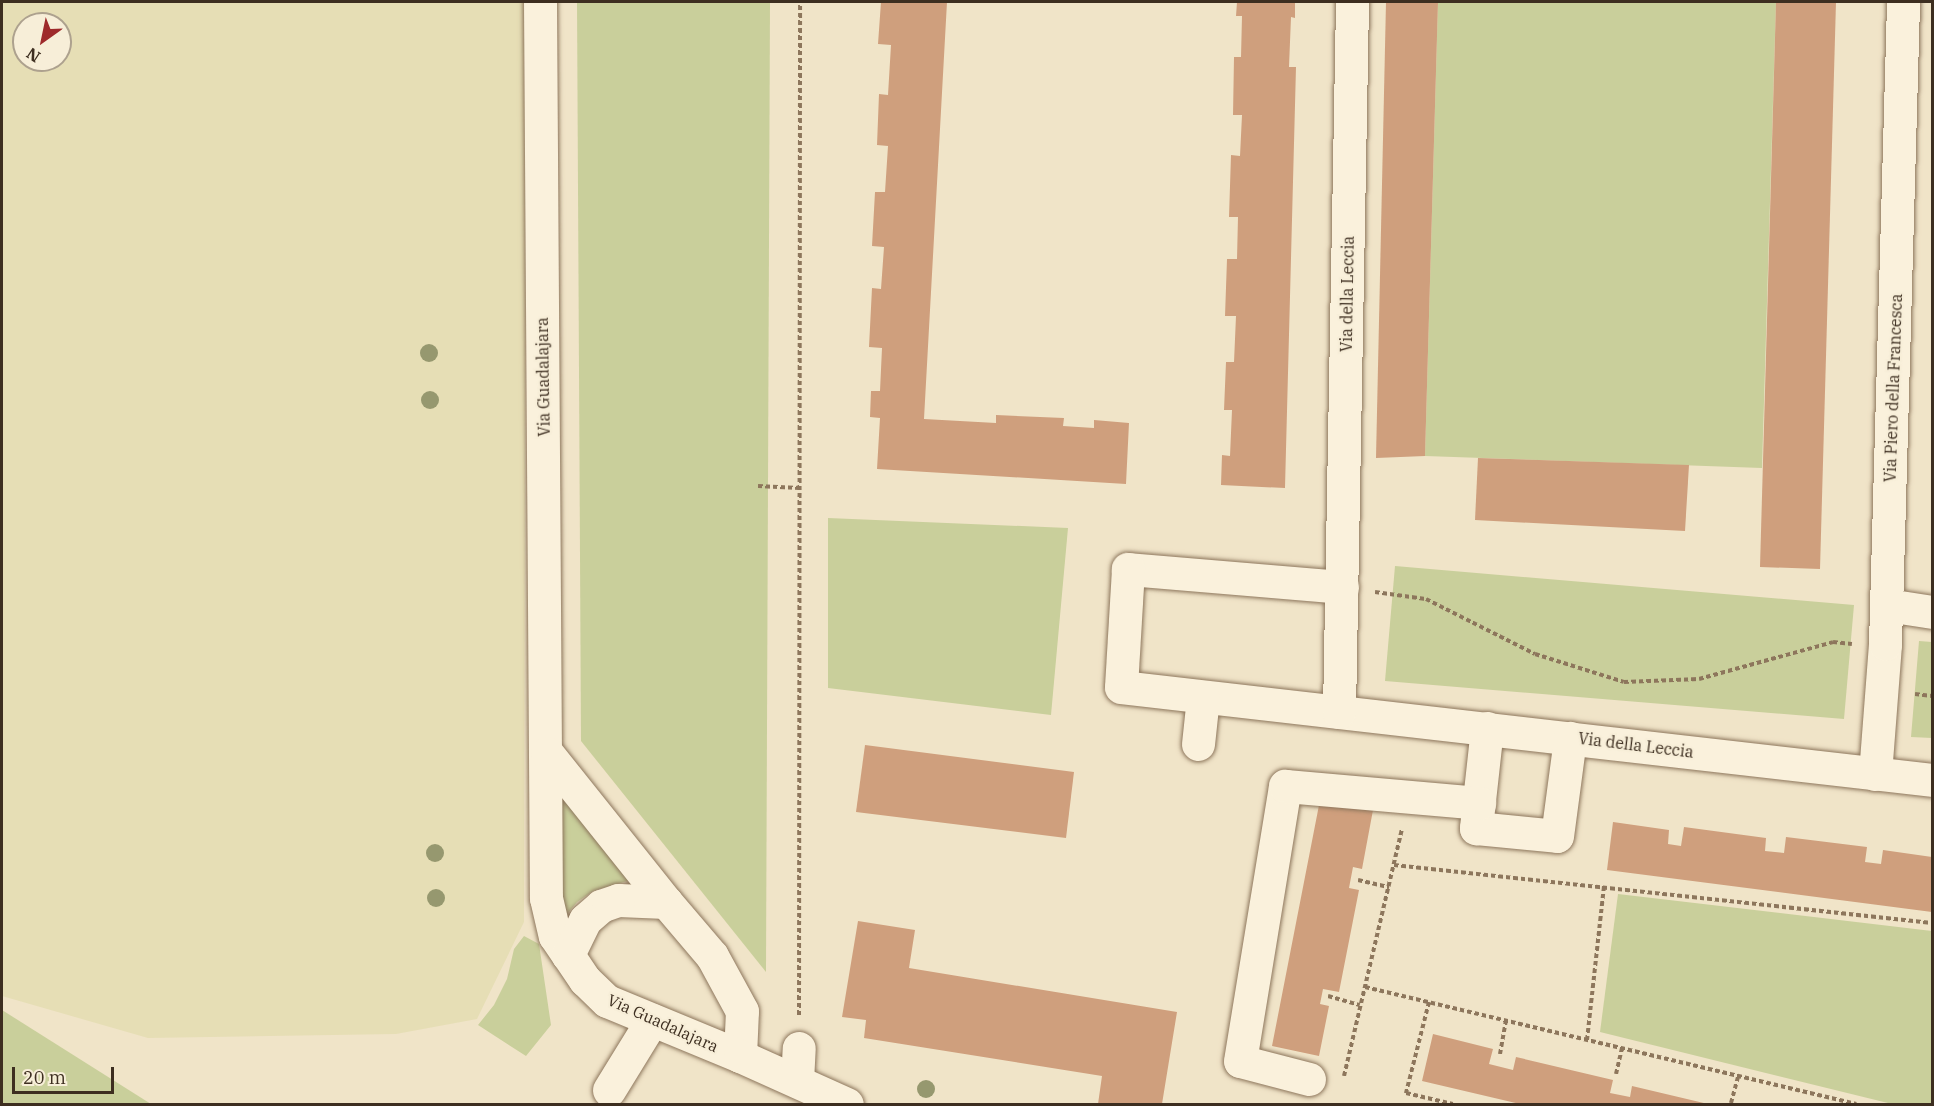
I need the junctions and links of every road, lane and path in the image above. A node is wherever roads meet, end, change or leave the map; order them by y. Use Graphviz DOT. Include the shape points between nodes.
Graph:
graph roads {
  1 [pos="540,2"];
  2 [pos="800,2"];
  3 [pos="1352,2"];
  4 [pos="1903,2"];
  5 [pos="759,486"];
  6 [pos="800,488"];
  7 [pos="1342,587"];
  8 [pos="1392,595"];
  9 [pos="1887,606"];
  10 [pos="1932,612"];
  11 [pos="1850,644"];
  12 [pos="1915,694"];
  13 [pos="1932,696"];
  14 [pos="1203,697"];
  15 [pos="1339,712"];
  16 [pos="1487,728"];
  17 [pos="1570,738"];
  18 [pos="1197,744"];
  19 [pos="547,753"];
  20 [pos="1875,774"];
  21 [pos="1932,780"];
  22 [pos="1408,797"];
  23 [pos="1479,803"];
  24 [pos="1394,865"];
  25 [pos="1358,880"];
  26 [pos="1604,886"];
  27 [pos="1389,887"];
  28 [pos="666,902"];
  29 [pos="1932,923"];
  30 [pos="567,955"];
  31 [pos="1365,987"];
  32 [pos="1328,996"];
  33 [pos="1430,1002"];
  34 [pos="1360,1005"];
  35 [pos="652,1020"];
  36 [pos="1506,1021"];
  37 [pos="1587,1040"];
  38 [pos="799,1048"];
  39 [pos="1622,1048"];
  40 [pos="1500,1054"];
  41 [pos="740,1056"];
  42 [pos="1616,1074"];
  43 [pos="1737,1076"];
  44 [pos="1309,1079"];
  45 [pos="797,1081"];
  46 [pos="609,1090"];
  47 [pos="1833,1102"];
  48 [pos="1731,1103"];
  49 [pos="848,1104"];
  50 [pos="1453,1104"];
  51 [pos="1856,1104"];
  1 -- 19 [label="street, Via Guadalajara"];
  2 -- 6 [label="path"];
  3 -- 7 [label="street, Via della Leccia"];
  4 -- 9 [label="street, Via Piero della Francesca"];
  5 -- 6 [label="path"];
  6 -- 38 [label="path"];
  7 -- 14 [label="street, Via della Leccia" via="1128,569 1121,687"];
  7 -- 15 [label="street, Via della Leccia"];
  8 -- 11 [label="path" via="1425,599 1535,654 1624,682 1699,679 1833,642"];
  9 -- 10 [label="street"];
  9 -- 20 [label="street, Via Piero della Francesca"];
  12 -- 13 [label="path"];
  14 -- 15 [label="street, Via della Leccia"];
  14 -- 18 [label="street"];
  15 -- 16 [label="street, Via della Leccia"];
  16 -- 17 [label="street, Via della Leccia"];
  16 -- 23 [label="street"];
  17 -- 20 [label="street, Via della Leccia"];
  17 -- 23 [label="street" via="1557,836 1476,828"];
  19 -- 28 [label="street, Via Guadalajara"];
  19 -- 30 [label="street, Via Guadalajara" via="546,898 555,936"];
  20 -- 21 [label="street, Via della Leccia"];
  22 -- 23 [label="street"];
  22 -- 24 [label="path"];
  22 -- 44 [label="street" via="1285,786 1240,1061"];
  24 -- 26 [label="path"];
  24 -- 27 [label="path"];
  25 -- 27 [label="path"];
  26 -- 29 [label="path"];
  26 -- 37 [label="path"];
  27 -- 31 [label="path"];
  28 -- 30 [label="street" via="618,900 601,906 585,920"];
  28 -- 41 [label="street, Via Guadalajara" via="712,956 742,1011"];
  30 -- 35 [label="street, Via Guadalajara" via="607,1001"];
  31 -- 33 [label="path"];
  31 -- 34 [label="path"];
  32 -- 34 [label="path"];
  33 -- 36 [label="path"];
  33 -- 50 [label="path" via="1406,1093"];
  34 -- 44 [label="path" via="1342,1085"];
  35 -- 41 [label="street, Via Guadalajara"];
  35 -- 46 [label="street"];
  36 -- 37 [label="path"];
  36 -- 40 [label="path"];
  37 -- 39 [label="path"];
  38 -- 45 [label="street"];
  39 -- 42 [label="path"];
  39 -- 43 [label="path"];
  41 -- 45 [label="street, Via Guadalajara"];
  43 -- 47 [label="path"];
  43 -- 48 [label="path"];
  45 -- 49 [label="street, Via Guadalajara"];
  47 -- 51 [label="path"];
}
